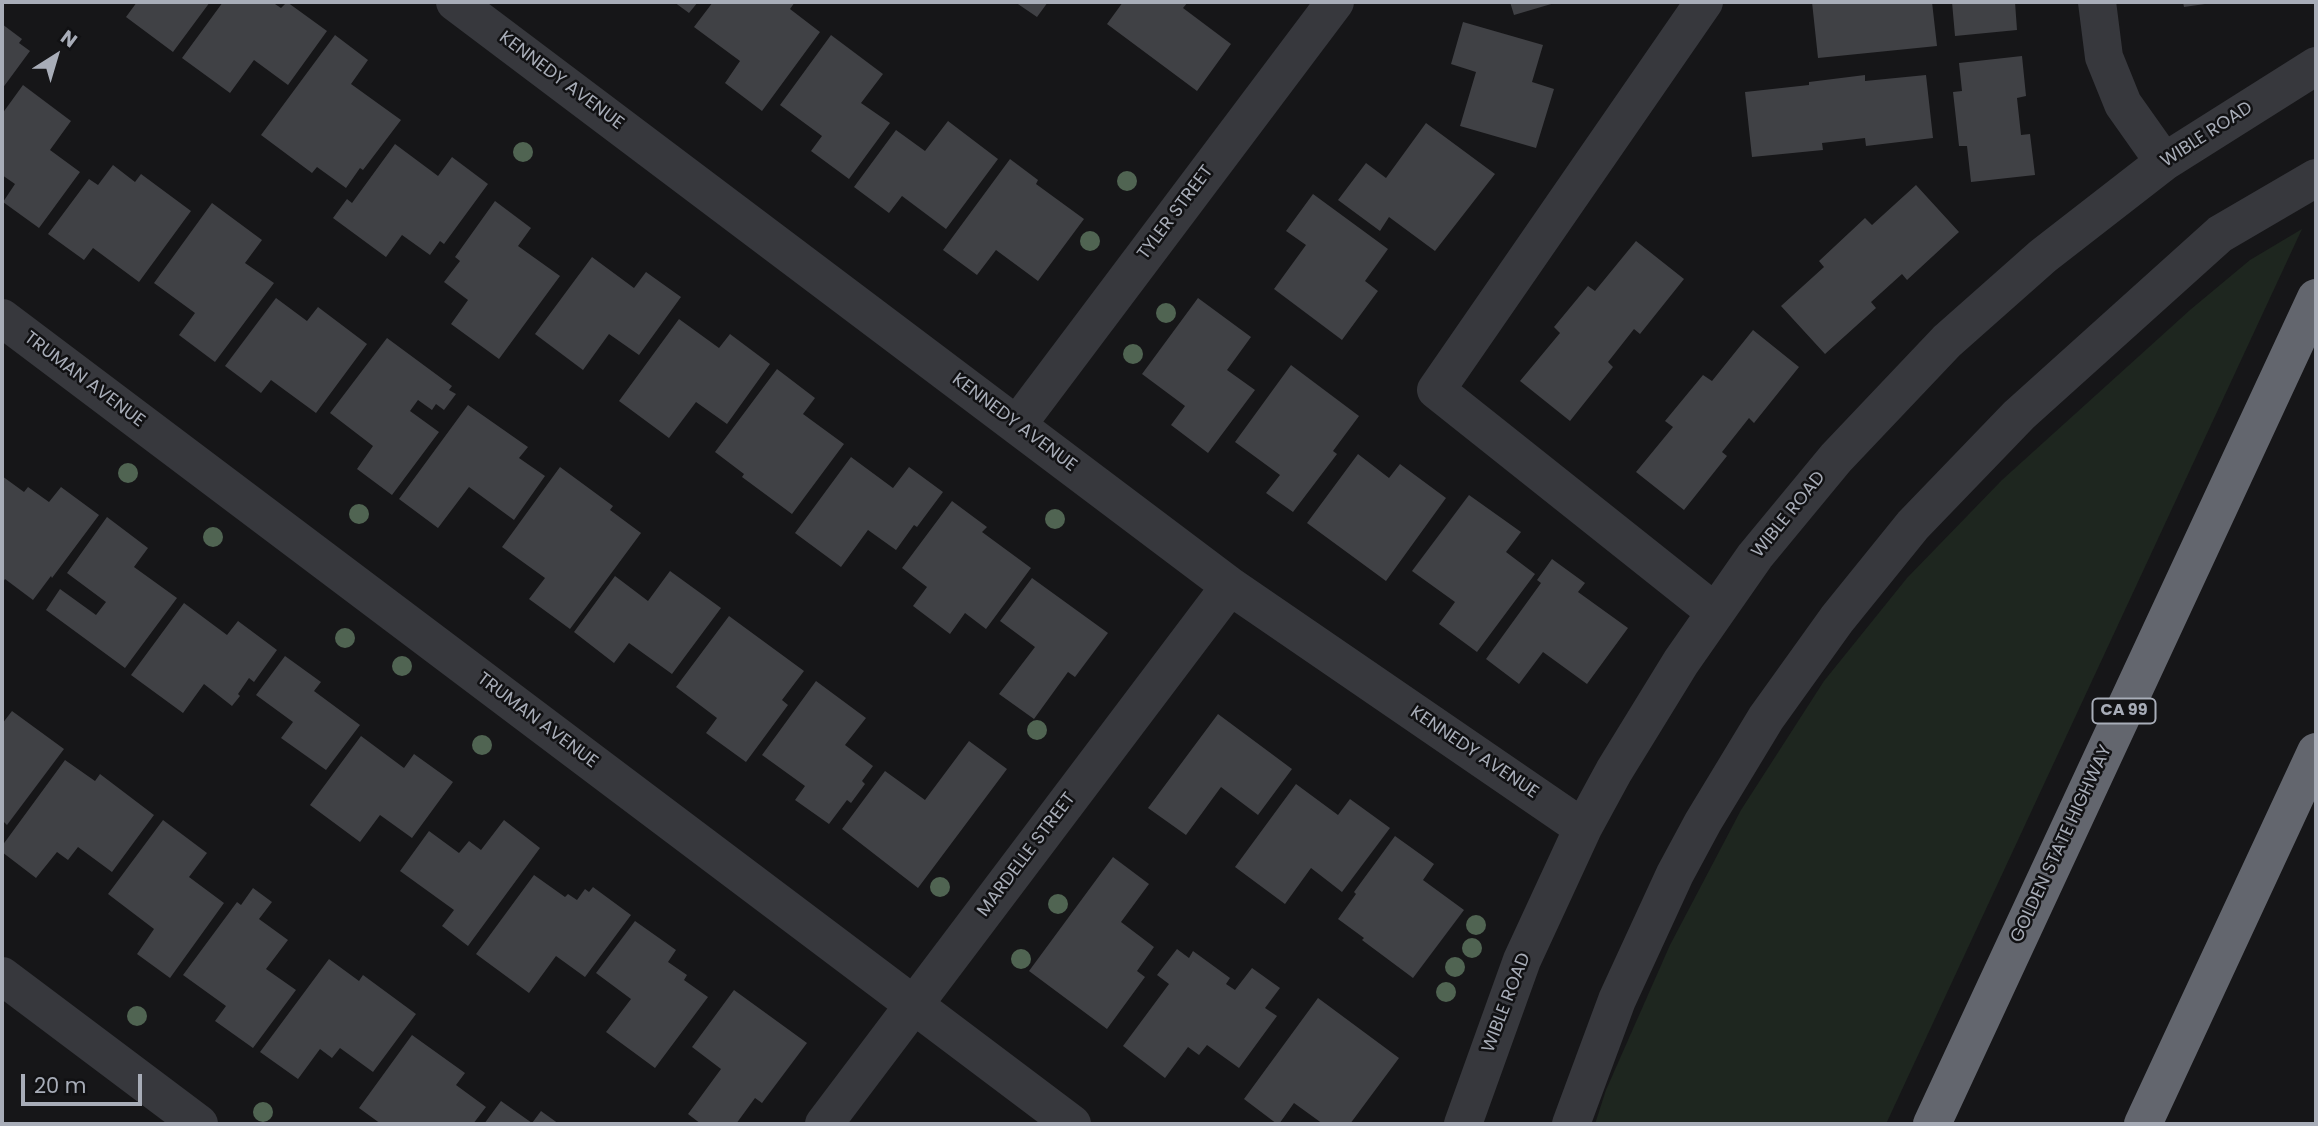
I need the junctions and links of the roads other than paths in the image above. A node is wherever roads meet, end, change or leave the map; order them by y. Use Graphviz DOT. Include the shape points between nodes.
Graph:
graph roads {
  1 [pos="455,2"];
  2 [pos="1335,2"];
  3 [pos="1704,2"];
  4 [pos="2097,2"];
  5 [pos="2303,74"];
  6 [pos="2164,162"];
  7 [pos="2316,178"];
  8 [pos="2316,298"];
  9 [pos="2,318"];
  10 [pos="1017,425"];
  11 [pos="1230,586"];
  12 [pos="1715,612"];
  13 [pos="2316,752"];
  14 [pos="1583,828"];
  15 [pos="2,976"];
  16 [pos="914,1005"];
  17 [pos="199,1124"];
  18 [pos="824,1124"];
  19 [pos="1072,1124"];
  20 [pos="1463,1124"];
  21 [pos="1571,1124"];
  22 [pos="1932,1124"];
  23 [pos="2143,1124"];
  1 -- 10 [label="street, KENNEDY AVENUE"];
  2 -- 10 [label="street, TYLER STREET"];
  3 -- 12 [label="street" via="1436,390"];
  4 -- 6 [label="street" via="2104,57 2123,104"];
  5 -- 6 [label="street, WIBLE ROAD"];
  6 -- 12 [label="street, WIBLE ROAD" via="2043,256 1947,341 1836,458"];
  7 -- 21 [label="street" via="2220,234 2019,415 1913,525 1837,619 1766,718 1686,853 1617,1000"];
  8 -- 22 [label="highway, GOLDEN STATE HIGHWAY / CA 99"];
  9 -- 16 [label="street, TRUMAN AVENUE"];
  10 -- 11 [label="street, KENNEDY AVENUE"];
  11 -- 14 [label="street, KENNEDY AVENUE"];
  11 -- 16 [label="street, MARDELLE STREET"];
  12 -- 14 [label="street, WIBLE ROAD" via="1627,749"];
  13 -- 23 [label="highway"];
  14 -- 20 [label="street, WIBLE ROAD" via="1522,960"];
  15 -- 17 [label="street"];
  16 -- 18 [label="street, MARDELLE STREET"];
  16 -- 19 [label="street, TRUMAN AVENUE"];
}
